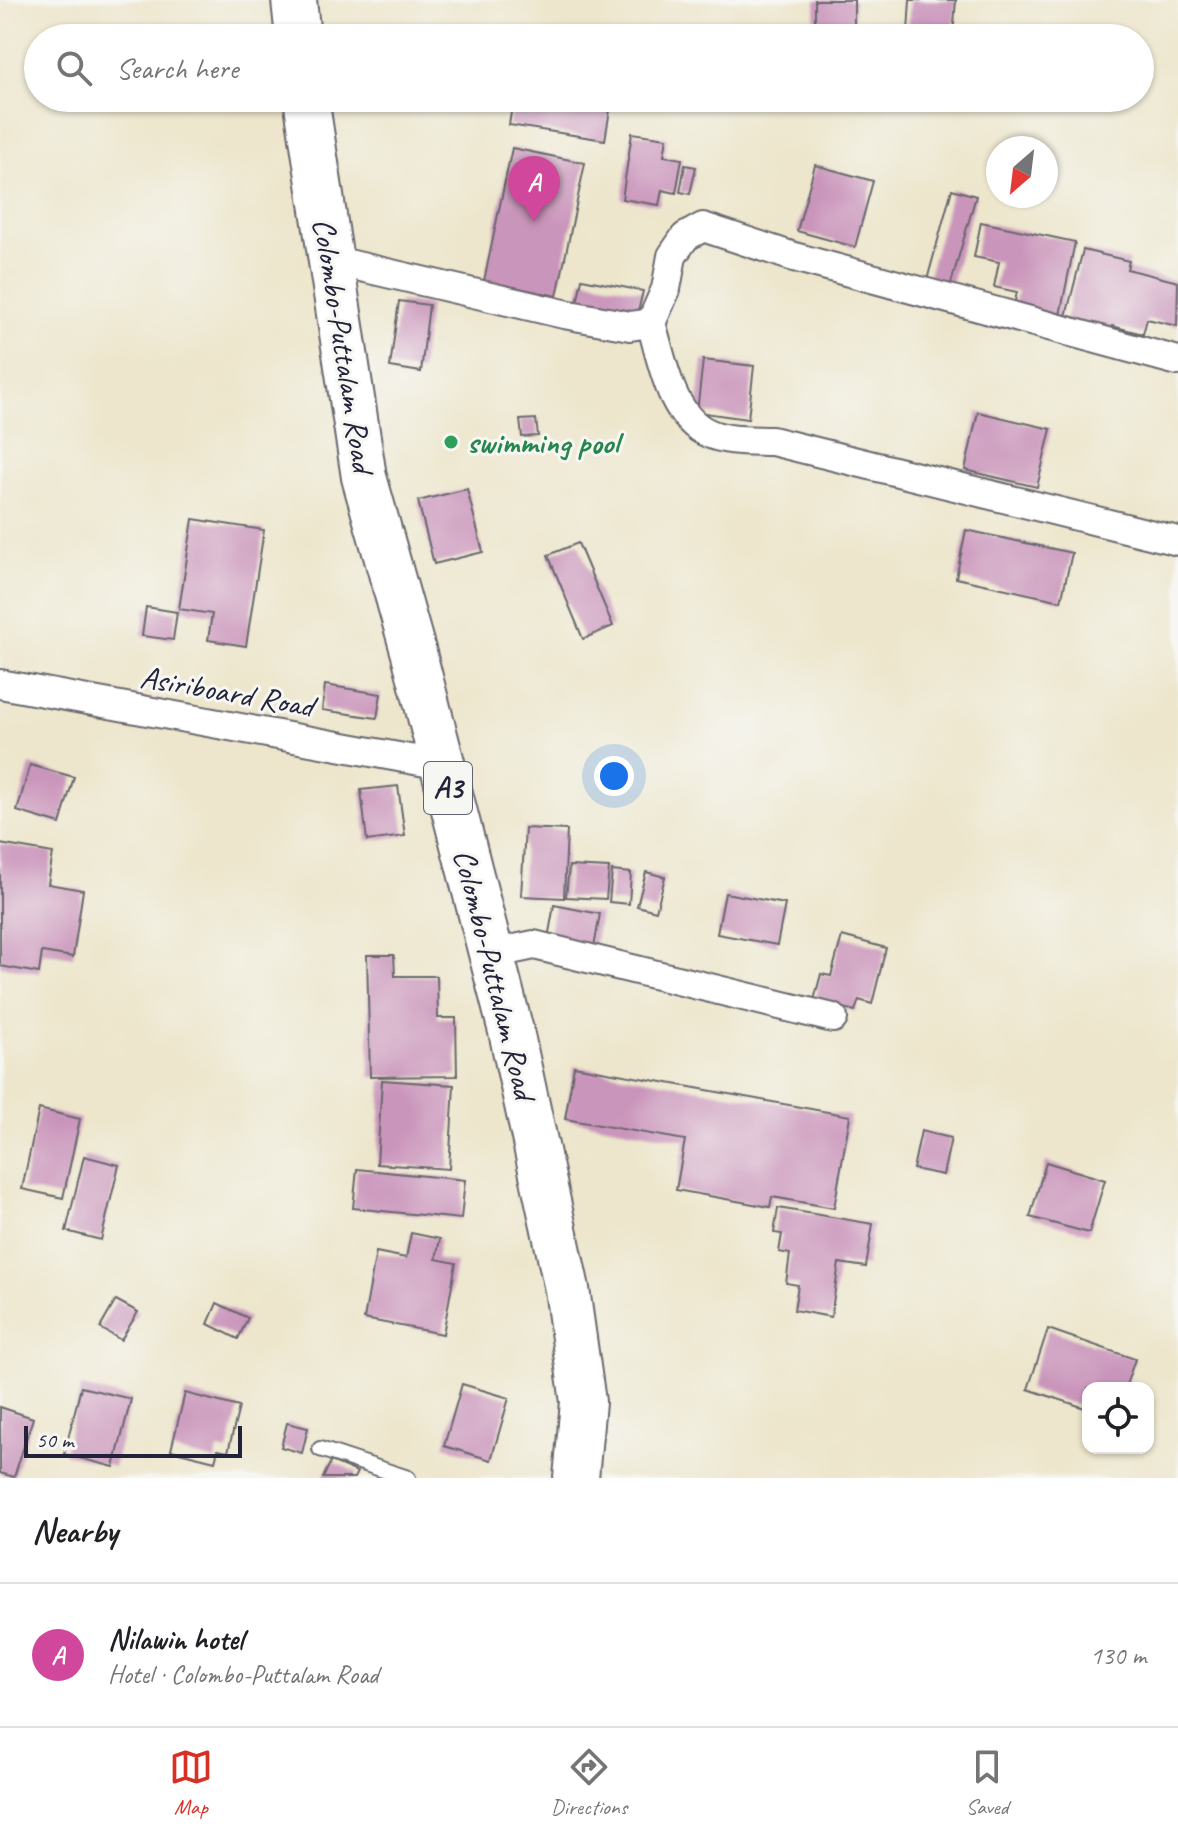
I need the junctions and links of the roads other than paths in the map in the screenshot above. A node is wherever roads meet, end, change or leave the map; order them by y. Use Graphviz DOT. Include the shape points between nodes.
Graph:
graph roads {
  1 [pos="294,0"];
  2 [pos="297,24"];
  3 [pos="308,112"];
  4 [pos="331,260"];
  5 [pos="651,323"];
  6 [pos="1178,361"];
  7 [pos="1178,541"];
  8 [pos="0,684"];
  9 [pos="442,765"];
  10 [pos="491,954"];
  11 [pos="833,1018"];
  12 [pos="320,1449"];
  13 [pos="408,1478"];
  14 [pos="576,1478"];
  1 -- 2 [label="highway"];
  3 -- 4 [label="highway, Colombo-Puttalam Road / A3"];
  4 -- 5 [label="street" via="564,314 630,326"];
  4 -- 9 [label="highway, Colombo-Puttalam Road / A3" via="364,477"];
  5 -- 6 [label="street" via="666,289 672,256 685,237 703,227 794,257"];
  5 -- 7 [label="street" via="672,389 687,417 709,433 772,441"];
  8 -- 9 [label="street, Asiriboard Road"];
  9 -- 10 [label="highway, Colombo-Puttalam Road / A3"];
  10 -- 11 [label="street" via="534,945"];
  10 -- 14 [label="highway, Colombo-Puttalam Road / A3" via="567,1289 583,1402"];
  12 -- 13 [label="lane"];
}
